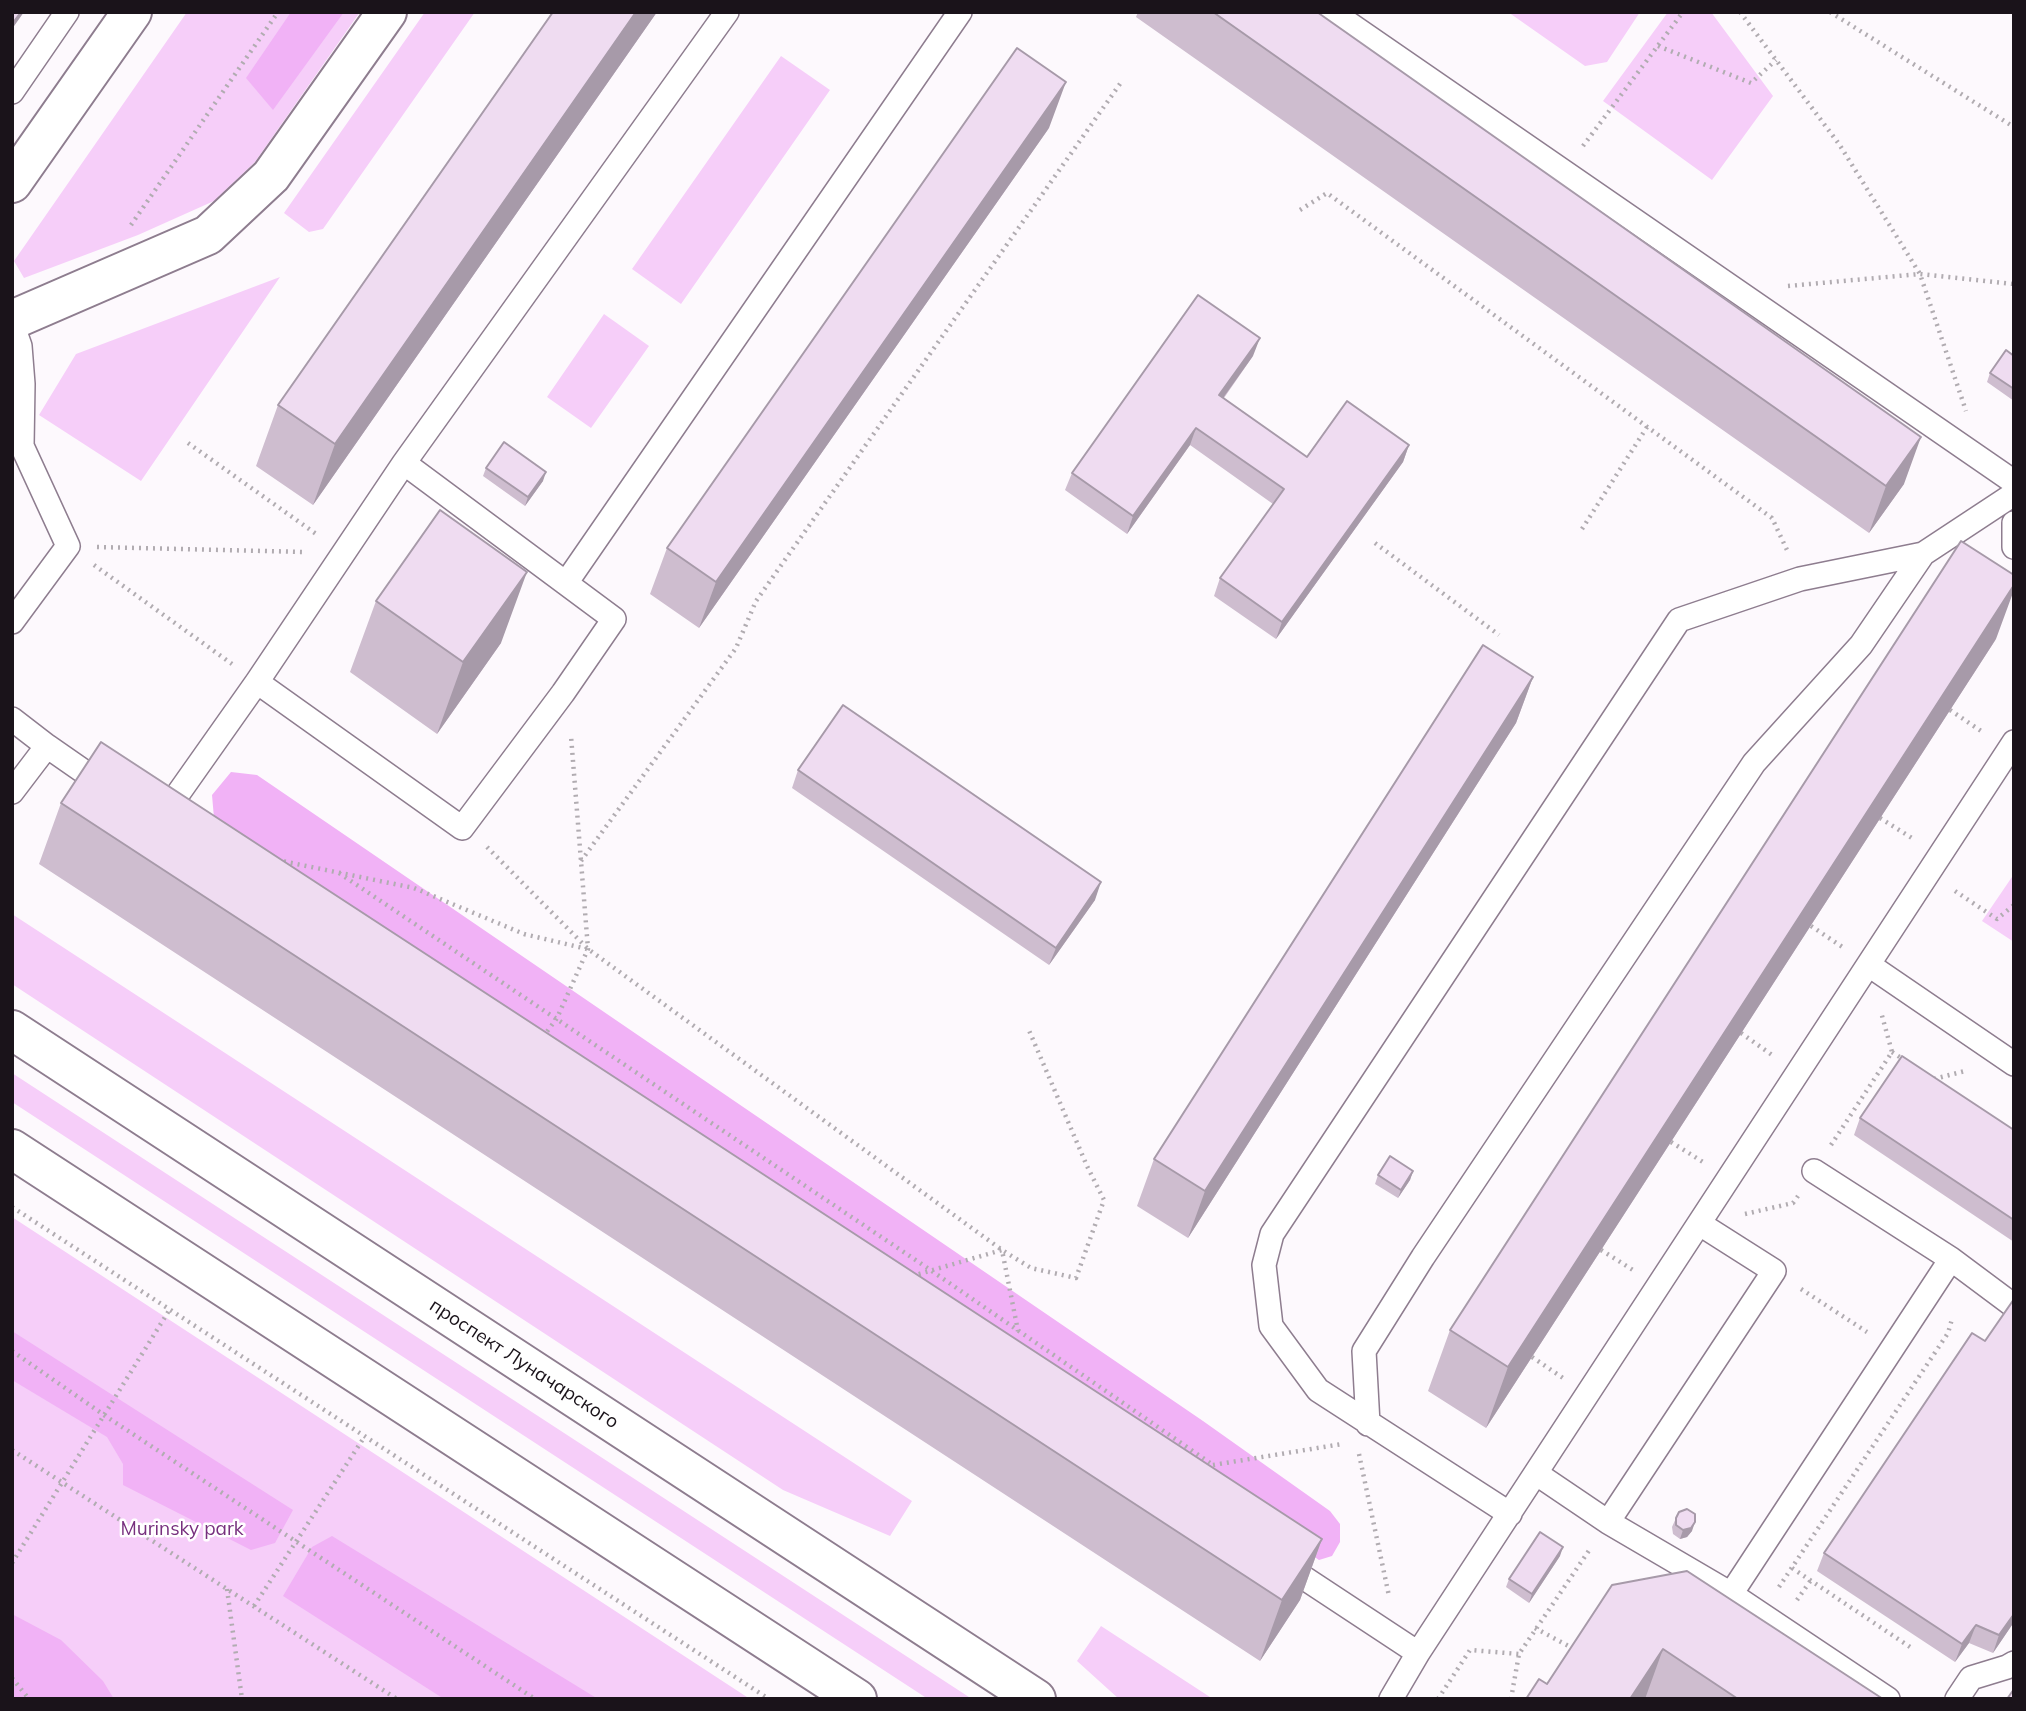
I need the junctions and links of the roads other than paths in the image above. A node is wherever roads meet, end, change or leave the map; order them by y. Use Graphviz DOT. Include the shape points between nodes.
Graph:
graph roads {
  1 [pos="68,12"];
  2 [pos="132,12"];
  3 [pos="387,12"];
  4 [pos="727,12"];
  5 [pos="960,12"];
  6 [pos="1332,12"];
  7 [pos="12,92"];
  8 [pos="12,183"];
  9 [pos="12,321"];
  10 [pos="404,463"];
  11 [pos="2014,482"];
  12 [pos="2014,494"];
  13 [pos="2014,523"];
  14 [pos="2014,547"];
  15 [pos="1923,554"];
  16 [pos="566,583"];
  17 [pos="12,622"];
  18 [pos="257,682"];
  19 [pos="12,719"];
  20 [pos="47,746"];
  21 [pos="2011,746"];
  22 [pos="12,792"];
  23 [pos="158,823"];
  24 [pos="180,838"];
  25 [pos="1868,965"];
  26 [pos="12,1030"];
  27 [pos="2011,1056"];
  28 [pos="12,1149"];
  29 [pos="1814,1171"];
  30 [pos="1699,1224"];
  31 [pos="1951,1259"];
  32 [pos="2014,1306"];
  33 [pos="1362,1433"];
  34 [pos="1537,1474"];
  35 [pos="1510,1514"];
  36 [pos="1608,1522"];
  37 [pos="1259,1549"];
  38 [pos="1731,1594"];
  39 [pos="1418,1653"];
  40 [pos="2014,1663"];
  41 [pos="857,1699"];
  42 [pos="1036,1699"];
  43 [pos="1391,1699"];
  44 [pos="1888,1699"];
  45 [pos="1957,1699"];
  1 -- 7 [label="lane"];
  2 -- 8 [label="main road"];
  3 -- 9 [label="main road" via="271,176 208,235"];
  4 -- 10 [label="lane"];
  5 -- 16 [label="lane"];
  6 -- 11 [label="lane"];
  9 -- 17 [label="lane" via="21,358 22,446 68,546"];
  10 -- 16 [label="lane"];
  10 -- 18 [label="lane"];
  12 -- 15 [label="lane"];
  13 -- 14 [label="lane"];
  15 -- 33 [label="lane" via="1861,645 1754,763 1423,1257 1364,1351"];
  15 -- 33 [label="lane" via="1800,579 1679,620 1272,1234 1264,1265 1271,1326 1318,1390"];
  16 -- 18 [label="lane" via="614,619 462,828"];
  18 -- 23 [label="lane"];
  19 -- 20 [label="lane"];
  20 -- 22 [label="lane"];
  20 -- 23 [label="lane"];
  21 -- 25 [label="lane"];
  23 -- 24 [label="lane"];
  25 -- 27 [label="lane"];
  25 -- 30 [label="lane"];
  26 -- 42 [label="main road, проспект Луначарского"];
  28 -- 41 [label="main road"];
  29 -- 31 [label="lane"];
  30 -- 34 [label="lane"];
  30 -- 36 [label="lane" via="1774,1271"];
  31 -- 32 [label="lane"];
  31 -- 38 [label="lane"];
  33 -- 35 [label="lane"];
  34 -- 35 [label="lane"];
  34 -- 36 [label="lane"];
  35 -- 39 [label="lane"];
  36 -- 38 [label="lane"];
  37 -- 39 [label="lane"];
  38 -- 44 [label="lane"];
  39 -- 43 [label="lane"];
  40 -- 45 [label="lane" via="1971,1678"];
}
